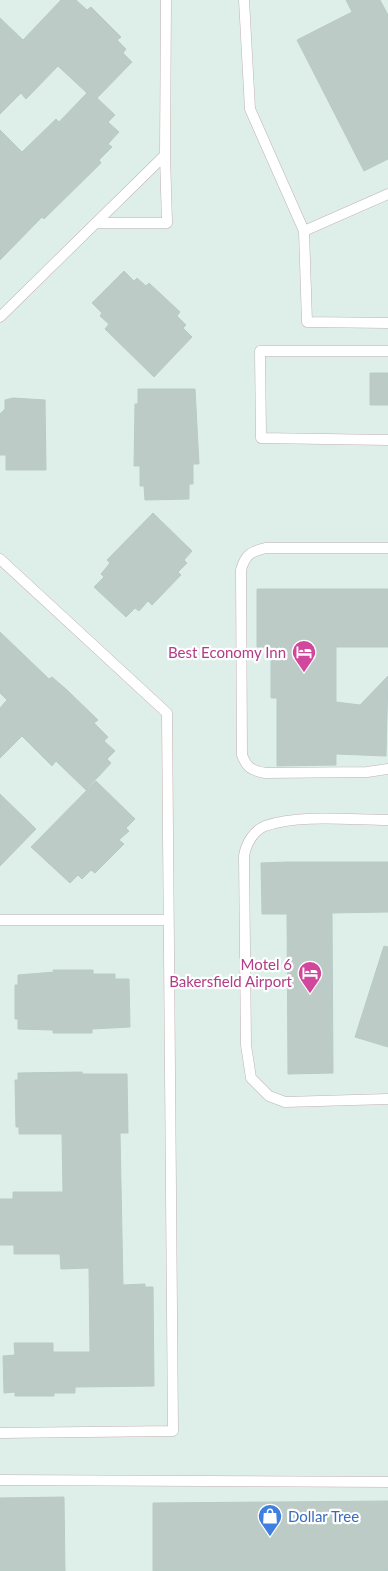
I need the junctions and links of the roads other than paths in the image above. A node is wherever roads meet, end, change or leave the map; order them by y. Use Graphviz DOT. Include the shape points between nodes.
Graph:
graph roads {
  1 [pos="166,0"];
  2 [pos="244,0"];
  3 [pos="165,155"];
  4 [pos="388,194"];
  5 [pos="96,223"];
  6 [pos="304,232"];
  7 [pos="0,317"];
  8 [pos="388,323"];
  9 [pos="388,351"];
  10 [pos="388,440"];
  11 [pos="388,548"];
  12 [pos="0,559"];
  13 [pos="388,769"];
  14 [pos="388,820"];
  15 [pos="0,920"];
  16 [pos="168,920"];
  17 [pos="388,1099"];
  18 [pos="0,1433"];
  19 [pos="0,1480"];
  20 [pos="388,1482"];
  1 -- 3 [label="lane"];
  2 -- 6 [label="lane" via="250,109"];
  3 -- 5 [label="lane"];
  3 -- 5 [label="lane" via="167,223"];
  4 -- 6 [label="lane"];
  5 -- 7 [label="lane"];
  6 -- 8 [label="lane" via="307,322"];
  9 -- 10 [label="lane" via="260,351 261,438"];
  11 -- 13 [label="lane" via="266,548 253,550 244,559 241,570 242,755 245,764 251,770 265,772"];
  12 -- 16 [label="lane" via="167,713"];
  14 -- 17 [label="lane" via="296,820 264,827 252,836 244,856 246,1045 251,1078 269,1096 285,1102"];
  15 -- 16 [label="lane"];
  16 -- 18 [label="lane" via="172,1431"];
  19 -- 20 [label="lane"];
}
